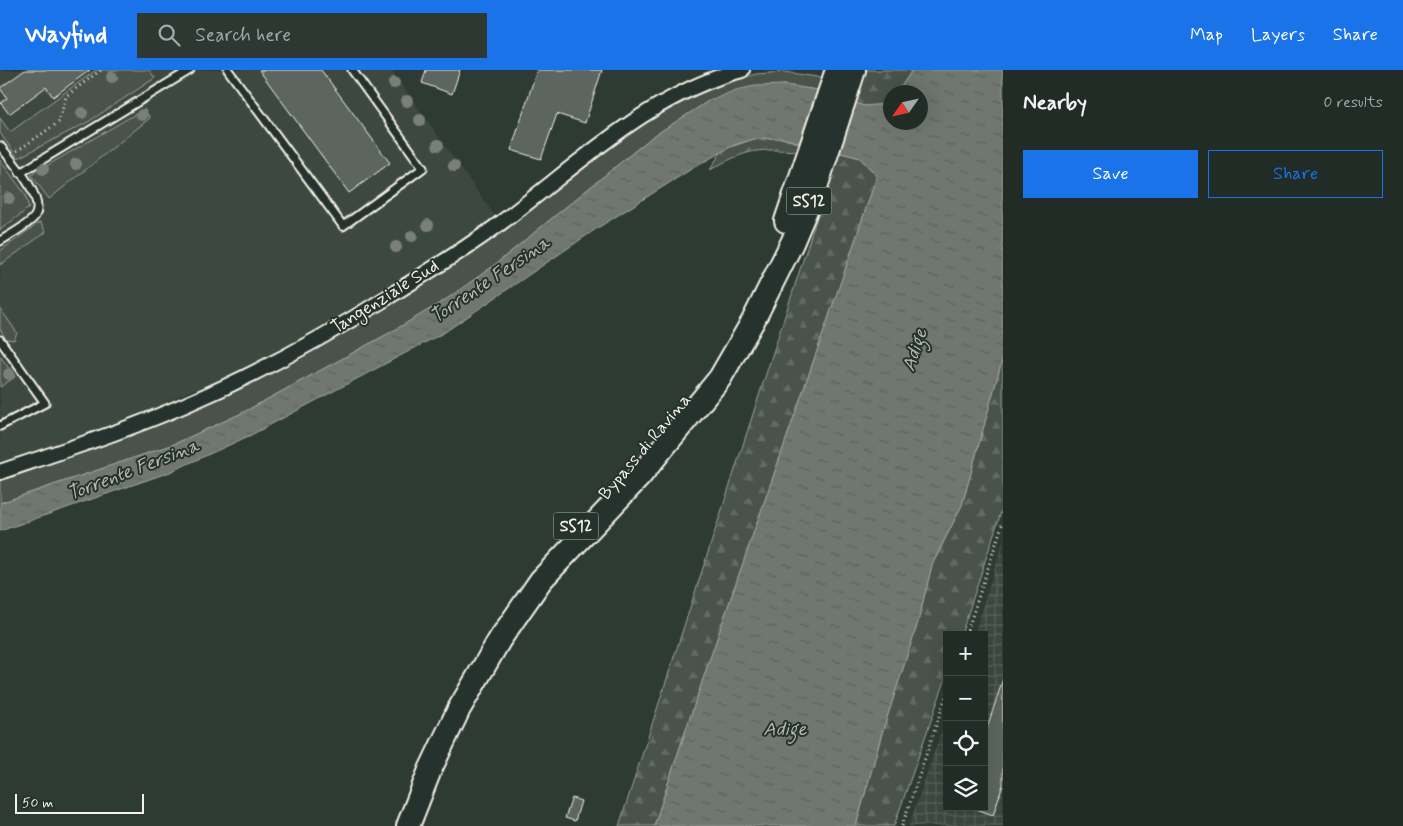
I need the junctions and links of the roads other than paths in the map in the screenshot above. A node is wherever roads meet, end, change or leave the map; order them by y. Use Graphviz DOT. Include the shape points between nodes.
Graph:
graph roads {
  1 [pos="190,70"];
  2 [pos="228,70"];
  3 [pos="352,70"];
  4 [pos="742,70"];
  5 [pos="839,75"];
  6 [pos="0,146"];
  7 [pos="20,173"];
  8 [pos="0,241"];
  9 [pos="786,242"];
  10 [pos="0,340"];
  11 [pos="0,426"];
  12 [pos="0,472"];
  13 [pos="396,826"];
  14 [pos="408,826"];
  1 -- 7 [label="lane"];
  2 -- 3 [label="lane" via="343,226 423,168"];
  4 -- 12 [label="street, Tangenziale Sud" via="671,97 567,170 501,222 388,297 305,346 184,406"];
  5 -- 9 [label="highway, SS12" via="817,156 817,184"];
  6 -- 7 [label="lane"];
  7 -- 8 [label="lane" via="35,194 38,206 34,217"];
  9 -- 13 [label="highway, Bypass di Ravina / SS12" via="709,370 630,470 539,566 495,627 426,750"];
  9 -- 14 [label="highway, Bypass di Ravina / SS12" via="753,321 720,378 639,477 541,580 500,639 458,709"];
  10 -- 11 [label="lane" via="45,403"];
}
